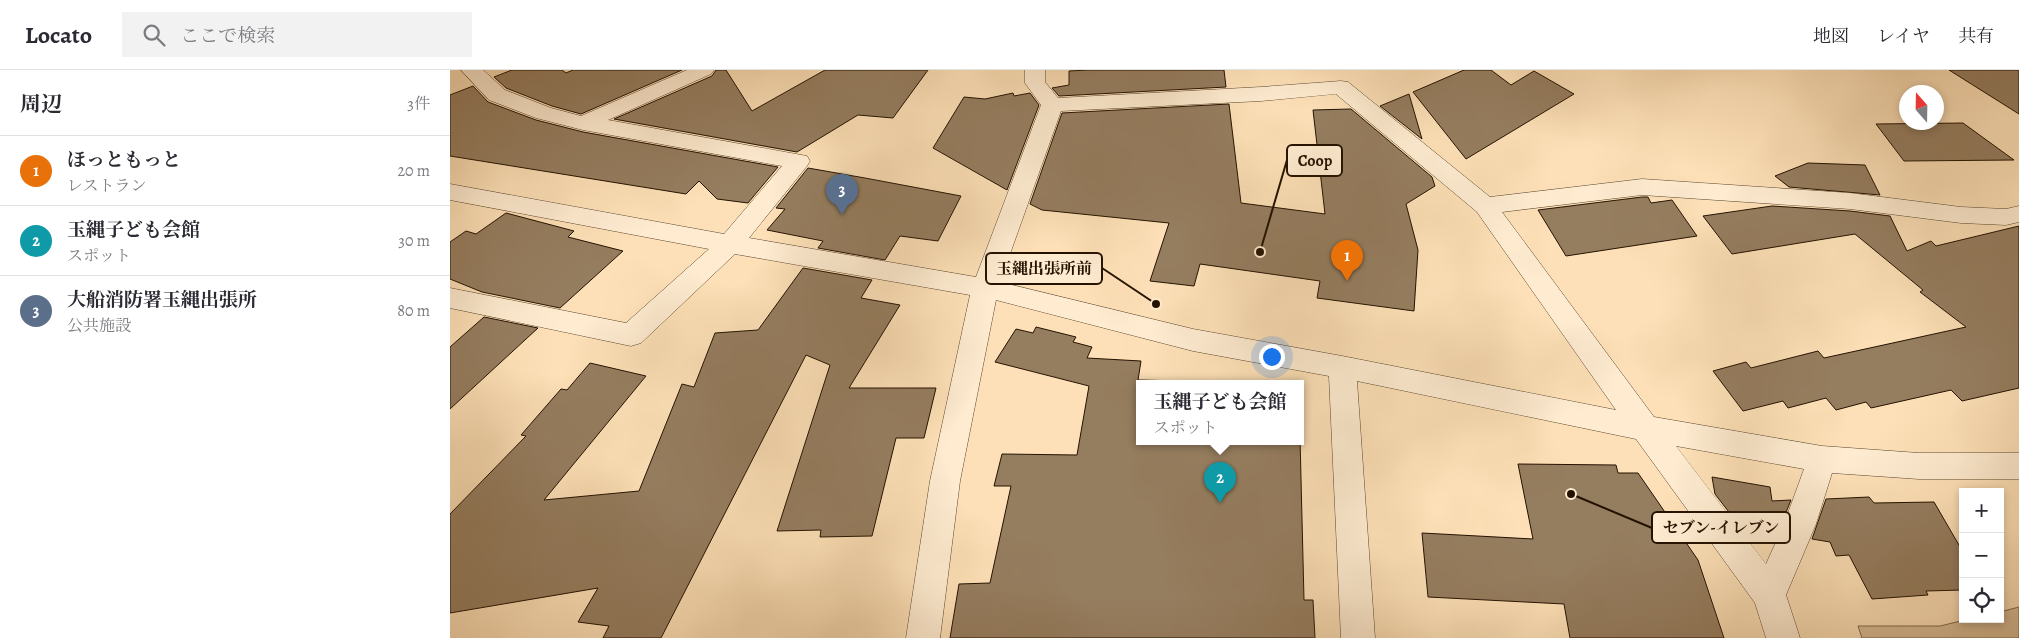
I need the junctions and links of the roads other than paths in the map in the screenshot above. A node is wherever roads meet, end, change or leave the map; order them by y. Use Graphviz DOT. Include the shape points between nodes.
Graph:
graph roads {
  1 [pos="471,70"];
  2 [pos="704,70"];
  3 [pos="1035,70"];
  4 [pos="1341,79"];
  5 [pos="1052,105"];
  6 [pos="583,124"];
  7 [pos="450,192"];
  8 [pos="1485,206"];
  9 [pos="2019,214"];
  10 [pos="730,244"];
  11 [pos="985,288"];
  12 [pos="450,298"];
  13 [pos="1342,367"];
  14 [pos="1645,428"];
  15 [pos="1822,459"];
  16 [pos="2019,466"];
  17 [pos="1769,595"];
  18 [pos="924,638"];
  19 [pos="1358,638"];
  20 [pos="1784,638"];
  1 -- 6 [label="street" via="497,95"];
  2 -- 6 [label="street"];
  3 -- 5 [label="street" via="1035,83"];
  4 -- 5 [label="street" via="1261,94"];
  4 -- 8 [label="street"];
  5 -- 11 [label="street"];
  6 -- 10 [label="street" via="799,161"];
  7 -- 10 [label="street"];
  8 -- 9 [label="street" via="1642,187 1850,201 1961,215 2006,217"];
  8 -- 14 [label="street"];
  10 -- 11 [label="street"];
  10 -- 12 [label="street" via="631,335"];
  11 -- 13 [label="street" via="1193,340"];
  11 -- 18 [label="street" via="945,481"];
  13 -- 14 [label="street"];
  13 -- 19 [label="street"];
  14 -- 15 [label="street"];
  14 -- 17 [label="street"];
  15 -- 16 [label="street" via="1919,466"];
  15 -- 17 [label="street" via="1800,524"];
  17 -- 20 [label="street"];
}
